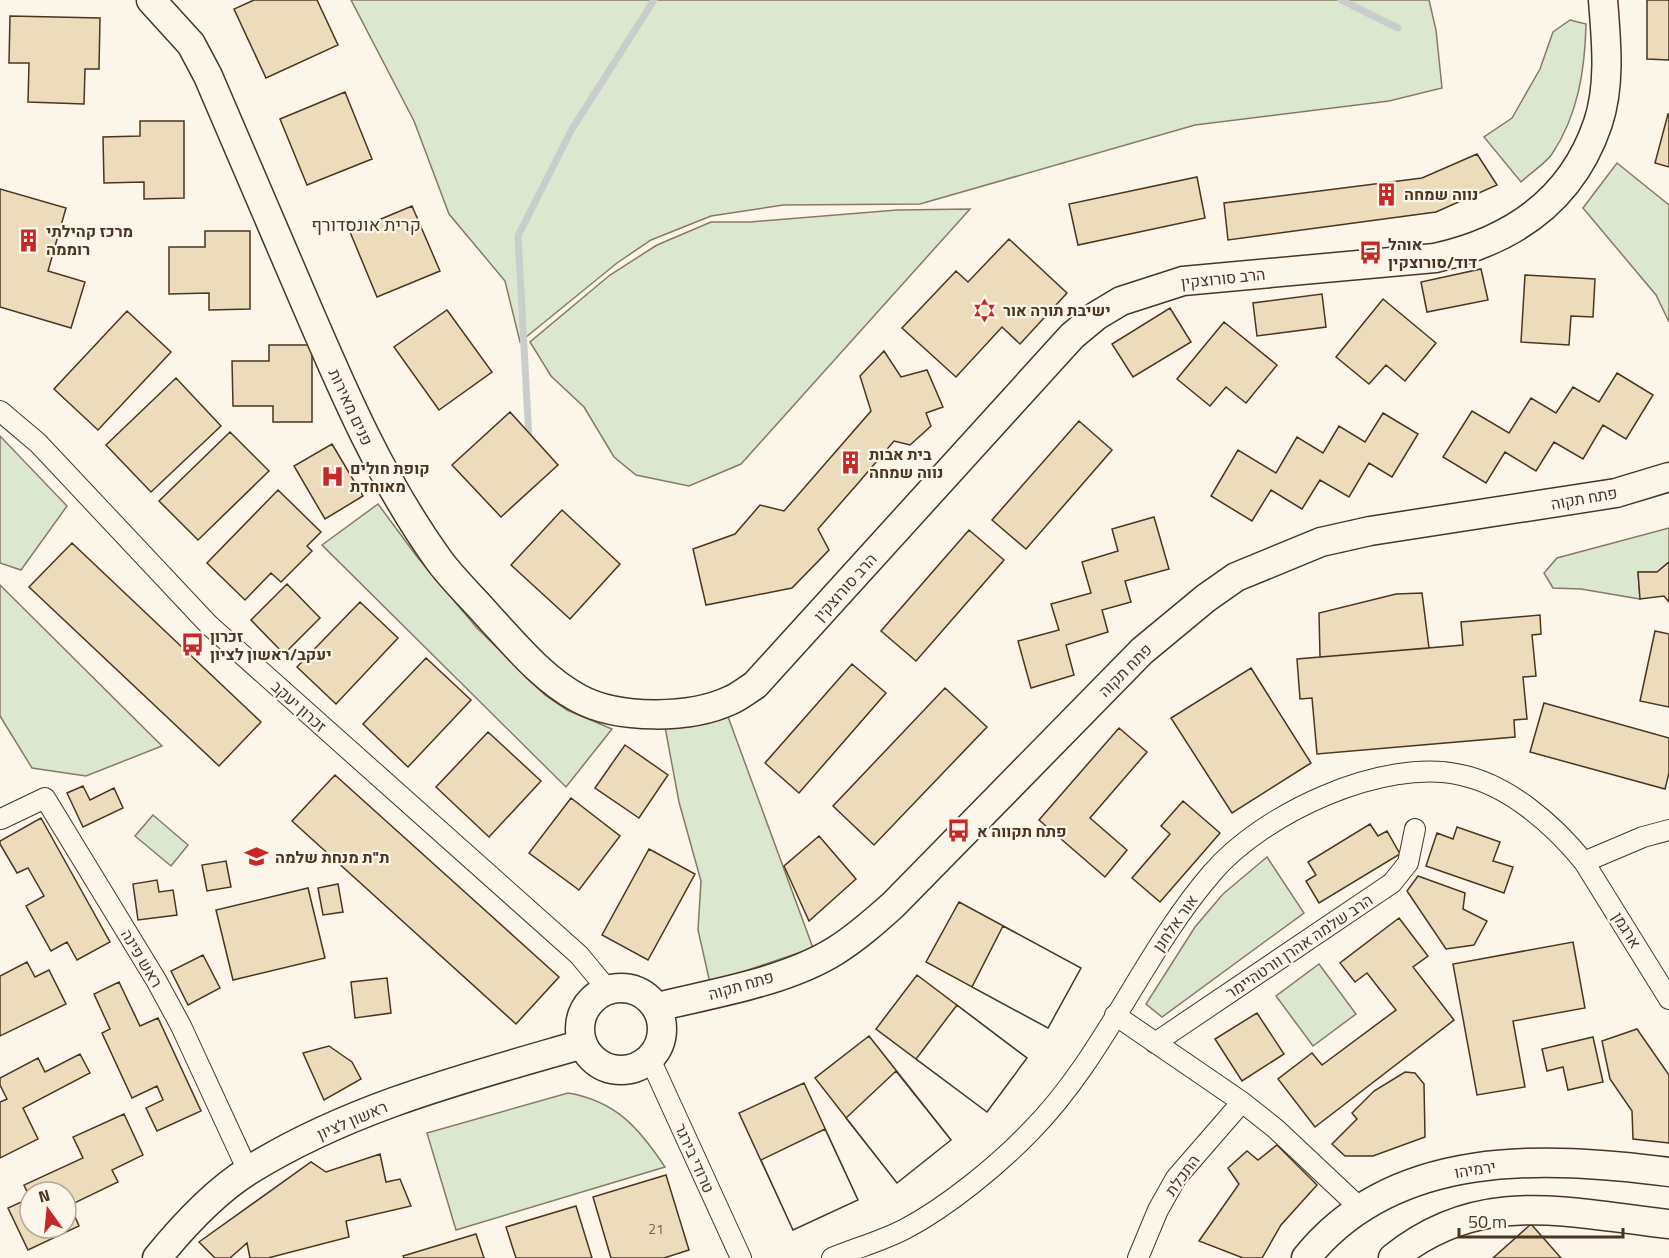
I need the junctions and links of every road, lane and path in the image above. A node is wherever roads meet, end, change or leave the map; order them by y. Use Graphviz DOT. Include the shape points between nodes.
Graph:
graph roads {
  1 [pos="150,0"];
  2 [pos="1603,0"];
  3 [pos="0,411"];
  4 [pos="1669,477"];
  5 [pos="694,710"];
  6 [pos="1,819"];
  7 [pos="1415,829"];
  8 [pos="1669,830"];
  9 [pos="1584,862"];
  10 [pos="608,990"];
  11 [pos="1669,999"];
  12 [pos="657,1007"];
  13 [pos="1115,1016"];
  14 [pos="1155,1043"];
  15 [pos="583,1044"];
  16 [pos="650,1059"];
  17 [pos="1242,1102"];
  18 [pos="248,1171"];
  19 [pos="1669,1173"];
  20 [pos="1361,1209"];
  21 [pos="1669,1224"];
  22 [pos="157,1258"];
  23 [pos="741,1258"];
  24 [pos="832,1258"];
  25 [pos="1138,1258"];
  26 [pos="1306,1258"];
  27 [pos="1393,1258"];
  1 -- 5 [label="street, פנים מאירות" via="191,44 208,76 367,443 402,506 440,561 526,657 555,684 580,699 639,714"];
  2 -- 5 [label="street, הרב סורוצקין" via="1606,77 1599,121 1582,160 1558,194 1523,224 1482,245 1434,258 1183,281 1121,301 1072,336 767,674 731,700"];
  3 -- 10 [label="street, זכרון יעקב" via="38,444 209,625 579,955"];
  4 -- 12 [label="street, פתח תקוה" via="1616,493 1321,542 1236,577 1143,651 865,930 798,968"];
  6 -- 18 [label="street, ראש פינה" via="45,798 156,980"];
  7 -- 14 [label="street, הרב שלמה אהרן וורטהיימר" via="1408,863 1392,883"];
  8 -- 9 [label="street"];
  9 -- 11 [label="street, ארגמן"];
  9 -- 13 [label="street, אור אלחנן" via="1563,837 1519,801 1463,775 1435,771 1365,782 1323,797 1280,819 1242,844 1213,871 1174,921"];
  10 -- 12 [label="street" via="635,990"];
  10 -- 15 [label="street" via="587,1006 580,1031"];
  12 -- 16 [label="street" via="662,1034"];
  13 -- 14 [label="street"];
  13 -- 24 [label="street, אור אלחנן" via="1038,1123 986,1171 905,1229"];
  14 -- 17 [label="street"];
  15 -- 16 [label="street" via="590,1056 612,1069 639,1066"];
  15 -- 18 [label="street, ראשון לציון" via="350,1119"];
  16 -- 23 [label="street, טרודי בירגר"];
  17 -- 20 [label="street" via="1320,1168"];
  17 -- 25 [label="street, התכלת" via="1176,1178"];
  18 -- 22 [label="street, ראשון לציון" via="194,1216"];
  19 -- 20 [label="street, ירמיהו" via="1583,1162 1475,1167 1426,1178"];
  20 -- 26 [label="street, ירמיהו"];
  21 -- 27 [label="street" via="1549,1211 1489,1212 1439,1229"];
}
